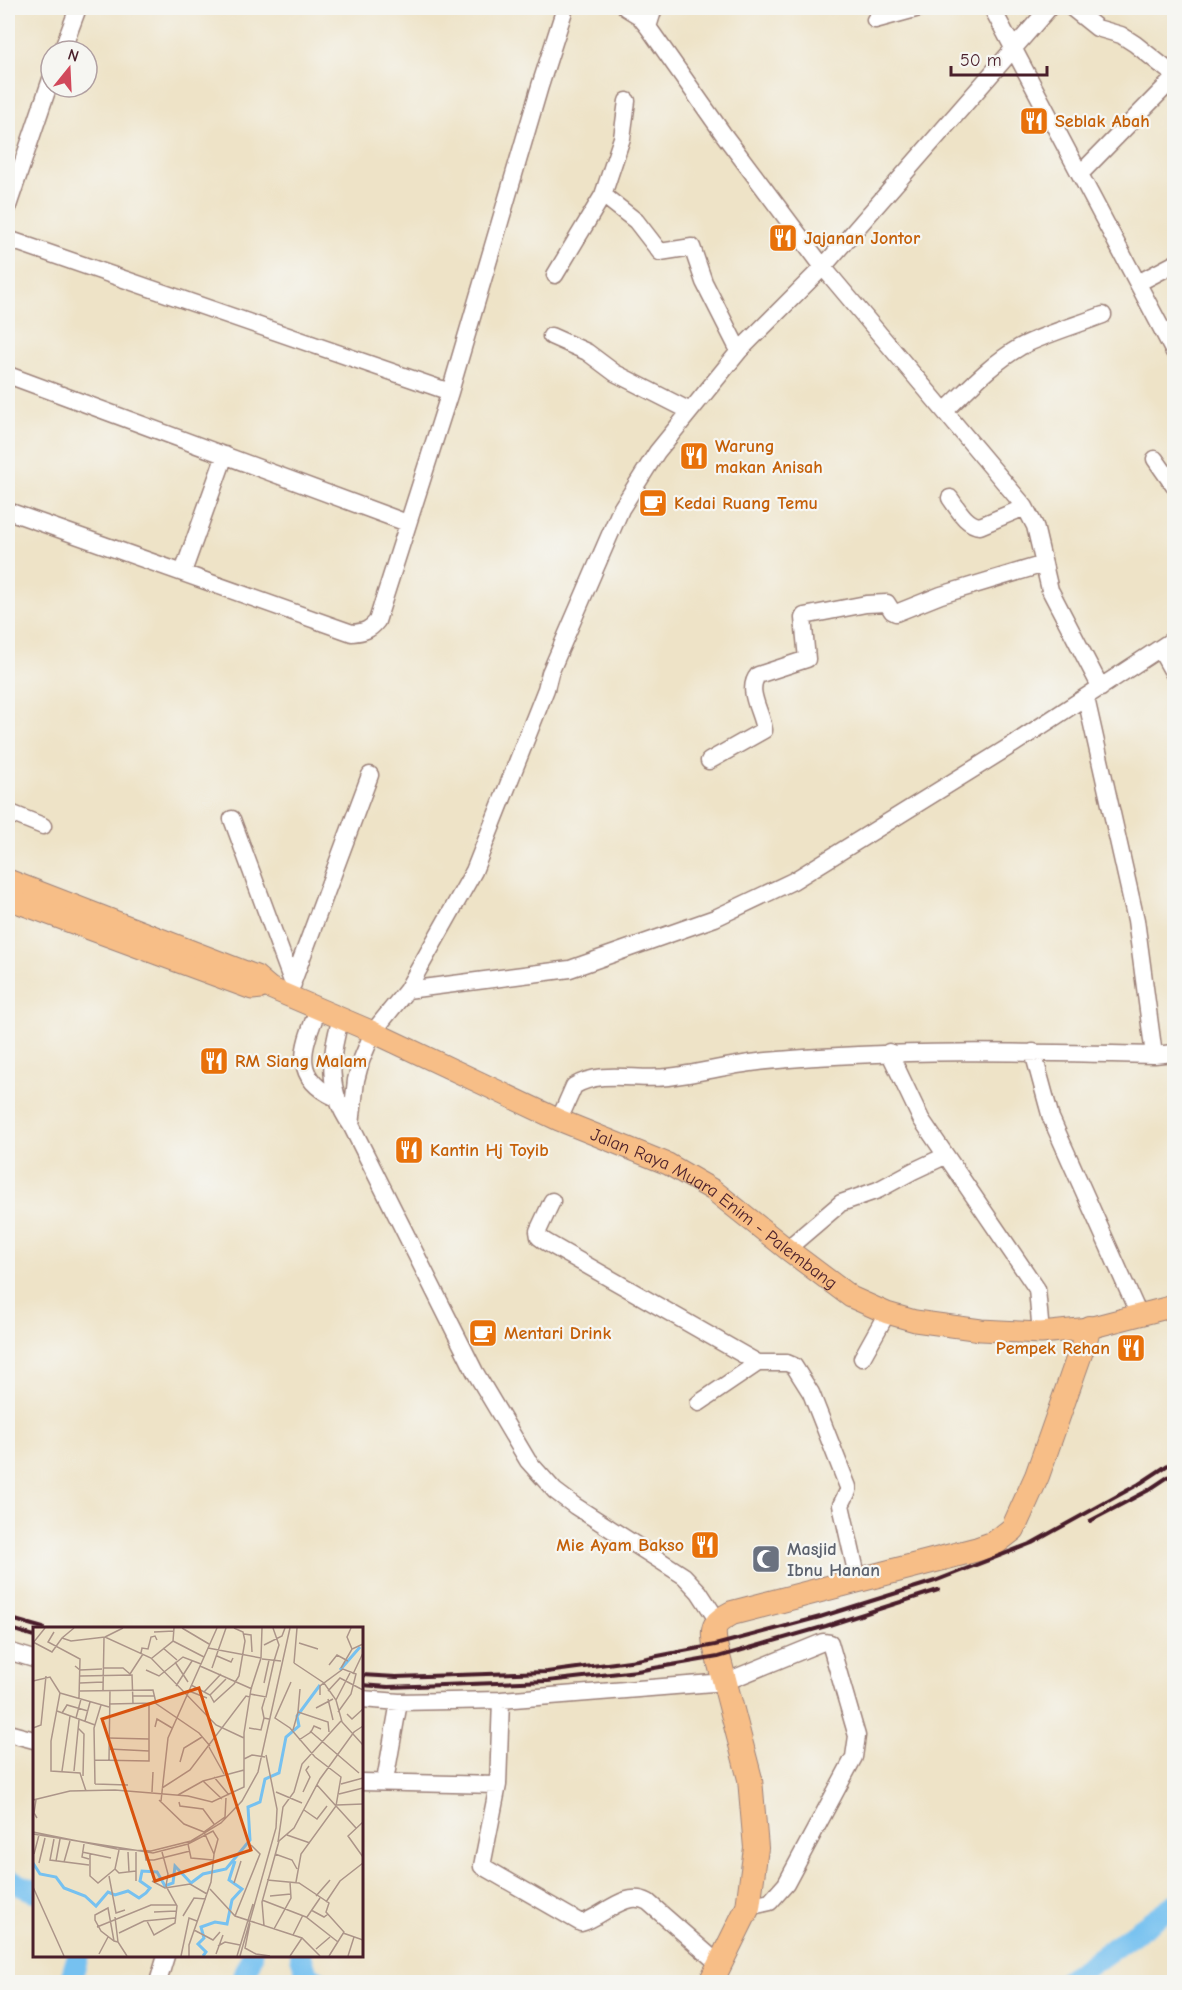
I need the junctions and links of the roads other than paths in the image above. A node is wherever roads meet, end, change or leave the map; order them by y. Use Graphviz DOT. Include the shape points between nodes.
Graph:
graph roads {
  1 [pos="78,8"];
  2 [pos="565,8"];
  3 [pos="626,8"];
  4 [pos="654,8"];
  5 [pos="919,8"];
  6 [pos="992,8"];
  7 [pos="1049,8"];
  8 [pos="1072,8"];
  9 [pos="875,20"];
  10 [pos="648,27"];
  11 [pos="66,39"];
  12 [pos="1015,48"];
  13 [pos="1174,76"];
  14 [pos="44,99"];
  15 [pos="627,101"];
  16 [pos="1081,173"];
  17 [pos="603,195"];
  18 [pos="8,206"];
  19 [pos="8,239"];
  20 [pos="1174,264"];
  21 [pos="823,267"];
  22 [pos="555,275"];
  23 [pos="1138,283"];
  24 [pos="1103,315"];
  25 [pos="551,336"];
  26 [pos="739,351"];
  27 [pos="1174,352"];
  28 [pos="8,375"];
  29 [pos="450,392"];
  30 [pos="690,411"];
  31 [pos="945,411"];
  32 [pos="225,455"];
  33 [pos="1155,459"];
  34 [pos="1174,486"];
  35 [pos="950,498"];
  36 [pos="1025,507"];
  37 [pos="8,511"];
  38 [pos="407,523"];
  39 [pos="1044,564"];
  40 [pos="183,572"];
  41 [pos="1174,639"];
  42 [pos="1160,649"];
  43 [pos="1174,674"];
  44 [pos="1094,693"];
  45 [pos="708,761"];
  46 [pos="370,775"];
  47 [pos="8,812"];
  48 [pos="232,819"];
  49 [pos="43,826"];
  50 [pos="8,880"];
  51 [pos="8,899"];
  52 [pos="284,989"];
  53 [pos="407,990"];
  54 [pos="318,1009"];
  55 [pos="341,1018"];
  56 [pos="373,1032"];
  57 [pos="890,1052"];
  58 [pos="1033,1052"];
  59 [pos="1174,1053"];
  60 [pos="1154,1055"];
  61 [pos="336,1098"];
  62 [pos="559,1120"];
  63 [pos="351,1125"];
  64 [pos="945,1156"];
  65 [pos="552,1202"];
  66 [pos="787,1250"];
  67 [pos="1174,1306"];
  68 [pos="887,1313"];
  69 [pos="1139,1315"];
  70 [pos="1089,1328"];
  71 [pos="1041,1333"];
  72 [pos="862,1358"];
  73 [pos="758,1363"];
  74 [pos="699,1402"];
  75 [pos="858,1580"];
  76 [pos="718,1621"];
  77 [pos="8,1651"];
  78 [pos="33,1659"];
  79 [pos="725,1682"];
  80 [pos="363,1699"];
  81 [pos="501,1700"];
  82 [pos="399,1701"];
  83 [pos="8,1733"];
  84 [pos="33,1740"];
  85 [pos="385,1781"];
  86 [pos="363,1782"];
  87 [pos="498,1785"];
  88 [pos="748,1907"];
  89 [pos="166,1957"];
  90 [pos="715,1973"];
  91 [pos="158,1983"];
  1 -- 11 [label="street"];
  2 -- 29 [label="street"];
  3 -- 10 [label="street"];
  4 -- 10 [label="street"];
  5 -- 9 [label="street"];
  6 -- 12 [label="street"];
  7 -- 12 [label="street"];
  8 -- 13 [label="street" via="1097,28 1135,44"];
  10 -- 21 [label="street"];
  12 -- 16 [label="street"];
  12 -- 21 [label="street"];
  13 -- 16 [label="street"];
  14 -- 18 [label="street"];
  15 -- 17 [label="street" via="622,138"];
  16 -- 23 [label="street"];
  17 -- 22 [label="street"];
  17 -- 26 [label="street" via="636,221 660,252 692,247 704,282"];
  19 -- 29 [label="street"];
  20 -- 23 [label="street"];
  21 -- 26 [label="street"];
  21 -- 31 [label="street"];
  23 -- 27 [label="street"];
  24 -- 31 [label="street" via="1023,345 994,365"];
  25 -- 30 [label="street" via="587,352 615,373"];
  26 -- 30 [label="street"];
  28 -- 32 [label="street"];
  29 -- 38 [label="street"];
  30 -- 53 [label="street" via="657,452 621,509 550,673 474,871"];
  31 -- 36 [label="street"];
  32 -- 38 [label="street"];
  32 -- 40 [label="street"];
  33 -- 34 [label="street"];
  35 -- 36 [label="street" via="968,522 980,526"];
  36 -- 39 [label="street" via="1035,526"];
  37 -- 40 [label="street"];
  38 -- 40 [label="street" via="377,621 363,633 352,633"];
  39 -- 44 [label="street" via="1050,590"];
  39 -- 45 [label="street" via="941,595 896,614 887,603 804,616 807,659 758,675 753,682 764,730"];
  41 -- 42 [label="street"];
  42 -- 43 [label="street"];
  42 -- 44 [label="street"];
  44 -- 53 [label="street" via="793,881 715,918 570,969"];
  44 -- 60 [label="street" via="1136,920"];
  46 -- 52 [label="street"];
  47 -- 49 [label="street"];
  48 -- 52 [label="street"];
  50 -- 52 [label="main road, Jalan Raya Muara Enim - Palembang" via="224,962"];
  51 -- 52 [label="main road, Jalan Raya Muara Enim - Palembang" via="252,989"];
  52 -- 54 [label="main road, Jalan Raya Muara Enim - Palembang"];
  53 -- 56 [label="street"];
  54 -- 55 [label="main road, Jalan Raya Muara Enim - Palembang"];
  54 -- 61 [label="street" via="303,1058 314,1084"];
  55 -- 56 [label="main road, Jalan Raya Muara Enim - Palembang"];
  55 -- 61 [label="street" via="332,1058"];
  56 -- 62 [label="main road, Jalan Raya Muara Enim - Palembang"];
  56 -- 63 [label="street" via="356,1080"];
  57 -- 58 [label="street"];
  57 -- 62 [label="street" via="765,1061 665,1077 594,1077 574,1086"];
  57 -- 64 [label="street" via="921,1119"];
  58 -- 60 [label="street"];
  58 -- 69 [label="street" via="1051,1118"];
  59 -- 60 [label="street"];
  61 -- 63 [label="street"];
  62 -- 66 [label="main road, Jalan Raya Muara Enim - Palembang" via="668,1164 712,1190"];
  63 -- 76 [label="street" via="475,1372 528,1461 575,1506 684,1576"];
  64 -- 66 [label="street" via="878,1190 841,1203"];
  64 -- 71 [label="street" via="1037,1289"];
  65 -- 73 [label="street" via="538,1231 539,1237"];
  66 -- 68 [label="main road, Jalan Raya Muara Enim - Palembang" via="851,1297"];
  67 -- 69 [label="main road, Jalan Raya Muara Enim - Palembang"];
  68 -- 71 [label="main road, Jalan Raya Muara Enim - Palembang" via="981,1330"];
  68 -- 72 [label="street"];
  69 -- 70 [label="main road, Jalan Raya Muara Enim - Palembang"];
  70 -- 71 [label="main road, Jalan Raya Muara Enim - Palembang"];
  70 -- 75 [label="highway" via="1037,1476 1013,1529 995,1543 978,1549"];
  73 -- 74 [label="street"];
  73 -- 75 [label="street" via="794,1366 811,1393 848,1486 841,1505"];
  75 -- 76 [label="highway" via="732,1613"];
  76 -- 79 [label="highway" via="713,1630"];
  77 -- 78 [label="street"];
  79 -- 81 [label="street"];
  79 -- 88 [label="highway" via="750,1779 756,1848"];
  79 -- 88 [label="street" via="823,1642 830,1643 857,1736 854,1757 786,1884 770,1902"];
  80 -- 82 [label="street"];
  81 -- 82 [label="street"];
  81 -- 87 [label="street"];
  82 -- 85 [label="street"];
  83 -- 84 [label="street"];
  85 -- 86 [label="street"];
  85 -- 87 [label="street"];
  87 -- 90 [label="street" via="482,1866 581,1923 633,1898 648,1902"];
  88 -- 90 [label="highway"];
  89 -- 91 [label="street"];
}
